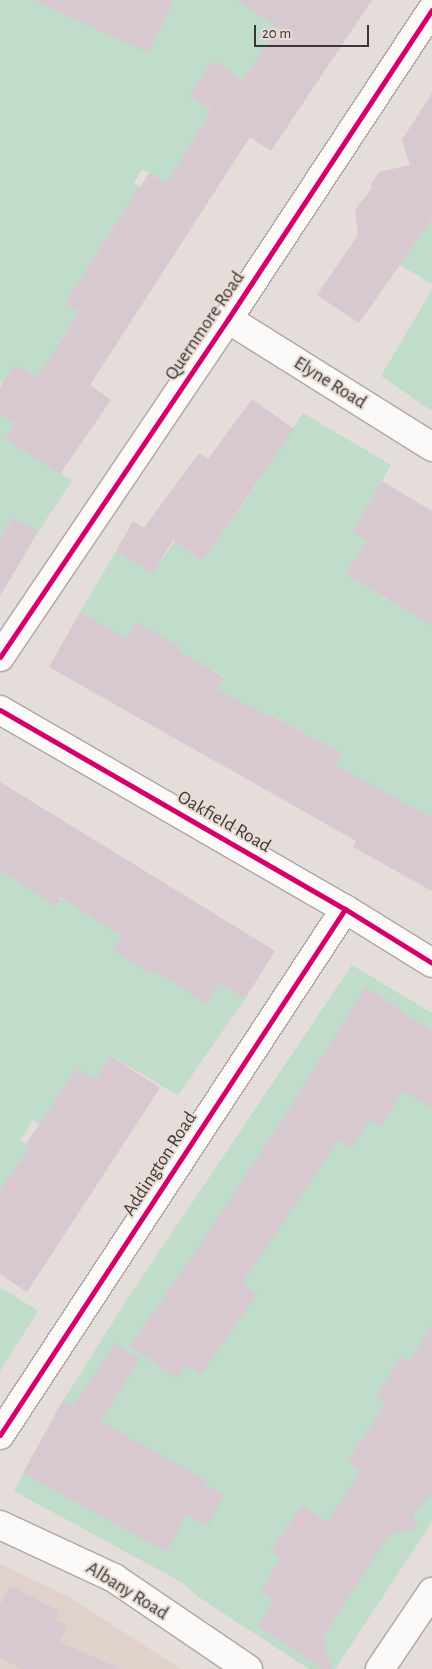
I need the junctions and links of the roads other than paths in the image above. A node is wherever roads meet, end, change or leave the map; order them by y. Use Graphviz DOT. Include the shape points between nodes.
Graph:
graph roads {
  1 [pos="432,10"];
  2 [pos="228,320"];
  3 [pos="432,447"];
  4 [pos="0,658"];
  5 [pos="0,710"];
  6 [pos="345,909"];
  7 [pos="432,963"];
  8 [pos="0,1435"];
  9 [pos="0,1525"];
  10 [pos="432,1592"];
  11 [pos="248,1669"];
  12 [pos="380,1669"];
  1 -- 2 [label="street, Quernmore Road"];
  2 -- 3 [label="street, Elyne Road"];
  2 -- 4 [label="street, Quernmore Road"];
  5 -- 6 [label="street, Oakfield Road"];
  6 -- 7 [label="street, Oakfield Road"];
  6 -- 8 [label="street, Addington Road"];
  9 -- 11 [label="street, Albany Road" via="114,1578"];
  10 -- 12 [label="street"];
}
